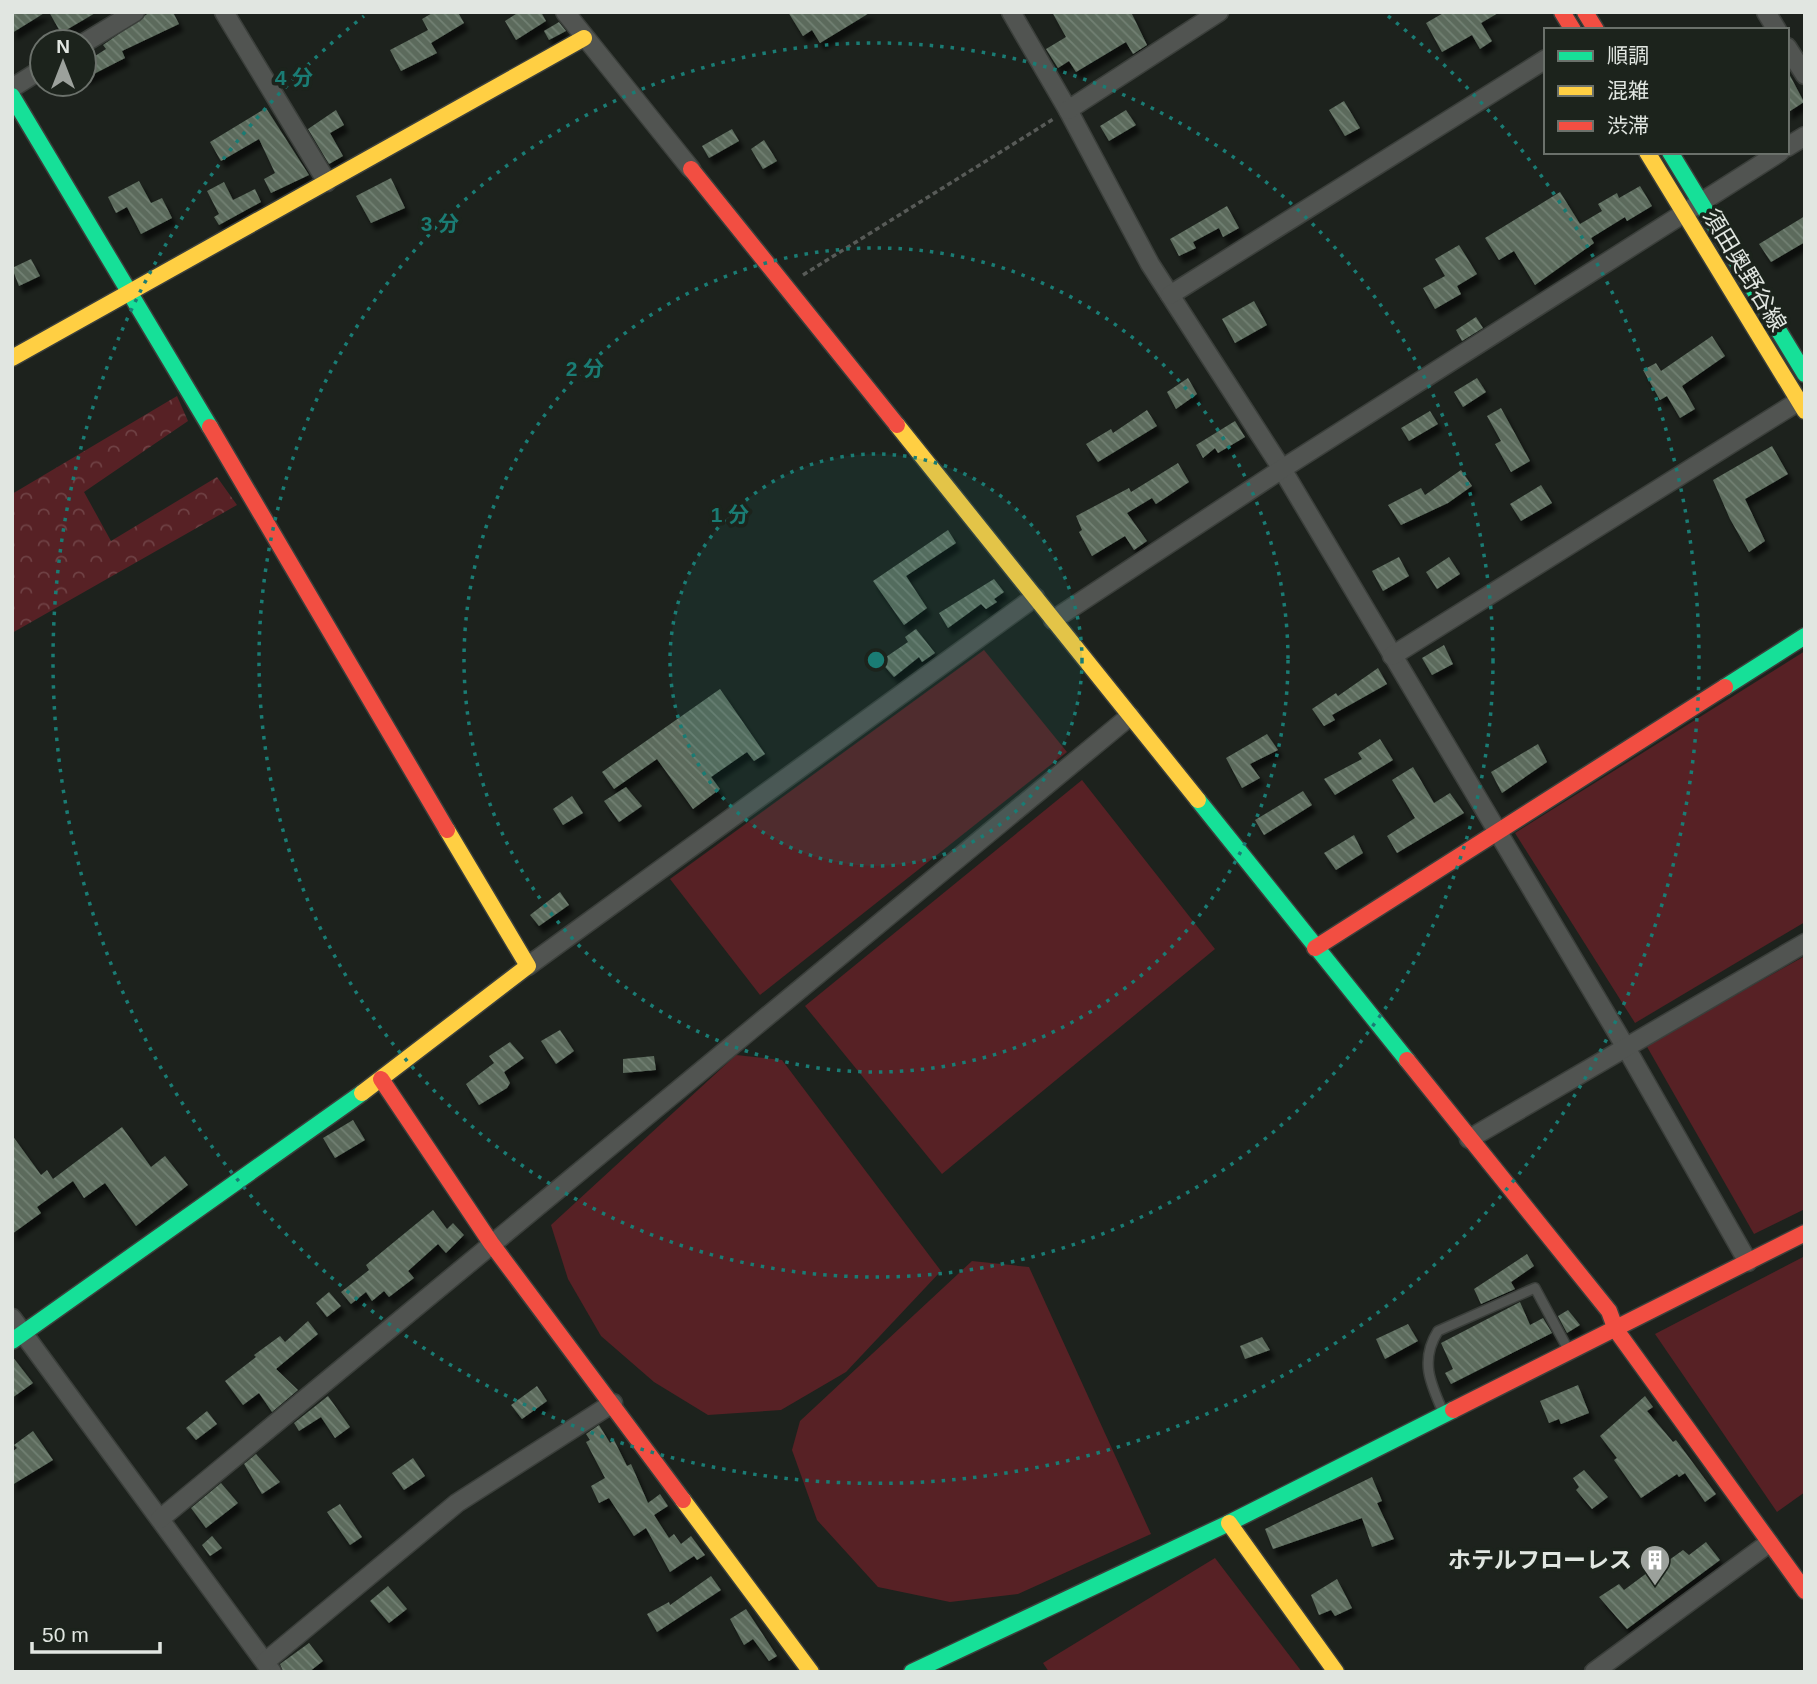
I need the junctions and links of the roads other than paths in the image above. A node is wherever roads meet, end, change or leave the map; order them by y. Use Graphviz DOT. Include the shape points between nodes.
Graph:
graph roads {
  1 [pos="135,12"];
  2 [pos="223,12"];
  3 [pos="565,12"];
  4 [pos="1011,12"];
  5 [pos="1219,12"];
  6 [pos="1562,12"];
  7 [pos="1585,12"];
  8 [pos="1766,12"];
  9 [pos="1572,28"];
  10 [pos="1594,28"];
  11 [pos="1776,28"];
  12 [pos="98,34"];
  13 [pos="584,38"];
  14 [pos="1789,50"];
  15 [pos="1544,61"];
  16 [pos="1805,75"];
  17 [pos="28,78"];
  18 [pos="12,88"];
  19 [pos="12,96"];
  20 [pos="1069,110"];
  21 [pos="1805,136"];
  22 [pos="1789,146"];
  23 [pos="1648,154"];
  24 [pos="1671,154"];
  25 [pos="1777,154"];
  26 [pos="691,169"];
  27 [pos="327,182"];
  28 [pos="1701,204"];
  29 [pos="1685,214"];
  30 [pos="132,291"];
  31 [pos="1170,295"];
  32 [pos="12,358"];
  33 [pos="1805,374"];
  34 [pos="1802,406"];
  35 [pos="1282,469"];
  36 [pos="1035,597"];
  37 [pos="1053,620"];
  38 [pos="1805,636"];
  39 [pos="1392,656"];
  40 [pos="1130,716"];
  41 [pos="1497,830"];
  42 [pos="1805,943"];
  43 [pos="1315,948"];
  44 [pos="528,966"];
  45 [pos="1625,1046"];
  46 [pos="381,1079"];
  47 [pos="1469,1139"];
  48 [pos="1805,1233"];
  49 [pos="491,1243"];
  50 [pos="1748,1262"];
  51 [pos="1616,1330"];
  52 [pos="16,1331"];
  53 [pos="1570,1353"];
  54 [pos="613,1403"];
  55 [pos="1445,1415"];
  56 [pos="160,1519"];
  57 [pos="1228,1523"];
  58 [pos="1769,1543"];
  59 [pos="1805,1591"];
  60 [pos="268,1667"];
  61 [pos="811,1672"];
  62 [pos="912,1672"];
  63 [pos="1336,1672"];
  64 [pos="1594,1672"];
  1 -- 12 [label="street"];
  2 -- 27 [label="street"];
  3 -- 13 [label="street"];
  4 -- 20 [label="street"];
  5 -- 20 [label="street"];
  6 -- 9 [label="street"];
  7 -- 10 [label="street"];
  8 -- 11 [label="street"];
  13 -- 26 [label="street"];
  13 -- 27 [label="street"];
  14 -- 16 [label="street"];
  15 -- 31 [label="street"];
  17 -- 18 [label="street"];
  19 -- 30 [label="street"];
  20 -- 31 [label="street"];
  21 -- 22 [label="street"];
  23 -- 29 [label="street, 須田奥野谷線"];
  24 -- 28 [label="street, 須田奥野谷線"];
  25 -- 28 [label="street"];
  26 -- 36 [label="street"];
  27 -- 30 [label="street"];
  28 -- 29 [label="street"];
  28 -- 33 [label="street, 須田奥野谷線"];
  29 -- 34 [label="street, 須田奥野谷線"];
  29 -- 35 [label="street"];
  30 -- 32 [label="street"];
  30 -- 44 [label="street"];
  31 -- 35 [label="street"];
  34 -- 39 [label="street"];
  35 -- 37 [label="street"];
  35 -- 39 [label="street"];
  36 -- 37 [label="street"];
  36 -- 44 [label="street"];
  37 -- 40 [label="street"];
  38 -- 41 [label="street"];
  39 -- 41 [label="street"];
  40 -- 43 [label="street"];
  40 -- 49 [label="street"];
  41 -- 43 [label="street"];
  41 -- 45 [label="street"];
  42 -- 45 [label="street"];
  43 -- 47 [label="street"];
  44 -- 46 [label="street"];
  45 -- 47 [label="street"];
  45 -- 50 [label="street"];
  46 -- 49 [label="street"];
  46 -- 52 [label="street"];
  47 -- 51 [label="street" via="1609,1311"];
  48 -- 50 [label="street"];
  49 -- 54 [label="street"];
  49 -- 56 [label="street"];
  50 -- 51 [label="street"];
  51 -- 53 [label="street"];
  51 -- 58 [label="street"];
  52 -- 56 [label="street"];
  53 -- 55 [label="street"];
  53 -- 55 [label="lane" via="1535,1287 1438,1331 1426,1374"];
  54 -- 60 [label="street" via="457,1503"];
  54 -- 61 [label="street"];
  55 -- 57 [label="street"];
  56 -- 60 [label="street"];
  57 -- 62 [label="street"];
  57 -- 63 [label="street"];
  58 -- 59 [label="street"];
  58 -- 64 [label="street"];
}
